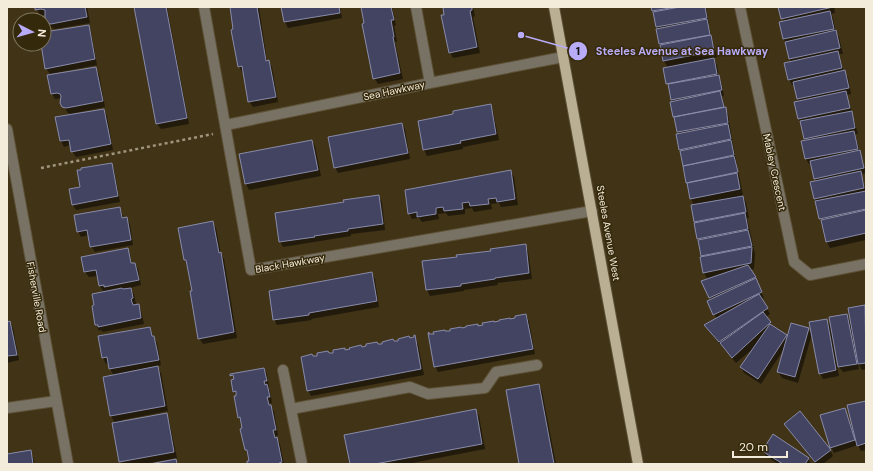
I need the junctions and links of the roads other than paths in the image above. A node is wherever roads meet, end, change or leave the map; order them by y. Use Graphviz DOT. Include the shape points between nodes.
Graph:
graph roads {
  1 [pos="204,7"];
  2 [pos="416,7"];
  3 [pos="554,7"];
  4 [pos="740,7"];
  5 [pos="564,57"];
  6 [pos="430,83"];
  7 [pos="226,126"];
  8 [pos="7,129"];
  9 [pos="592,211"];
  10 [pos="866,264"];
  11 [pos="537,365"];
  12 [pos="283,370"];
  13 [pos="56,401"];
  14 [pos="7,408"];
  15 [pos="291,409"];
  16 [pos="68,464"];
  17 [pos="302,464"];
  18 [pos="638,464"];
  1 -- 7 [label="street, Black Hawkway"];
  2 -- 6 [label="street"];
  3 -- 5 [label="main road, Steeles Avenue West"];
  4 -- 10 [label="street, Mabley Crescent" via="794,262 810,275"];
  5 -- 6 [label="street, Sea Hawkway"];
  5 -- 9 [label="main road, Steeles Avenue West"];
  6 -- 7 [label="street, Sea Hawkway"];
  7 -- 9 [label="street, Black Hawkway" via="251,270"];
  8 -- 13 [label="street, Fisherville Road"];
  9 -- 18 [label="main road, Steeles Avenue West"];
  11 -- 15 [label="street" via="496,372 485,388 428,394 410,387"];
  12 -- 15 [label="street"];
  13 -- 14 [label="street"];
  13 -- 16 [label="street, Fisherville Road"];
  15 -- 17 [label="street"];
}
